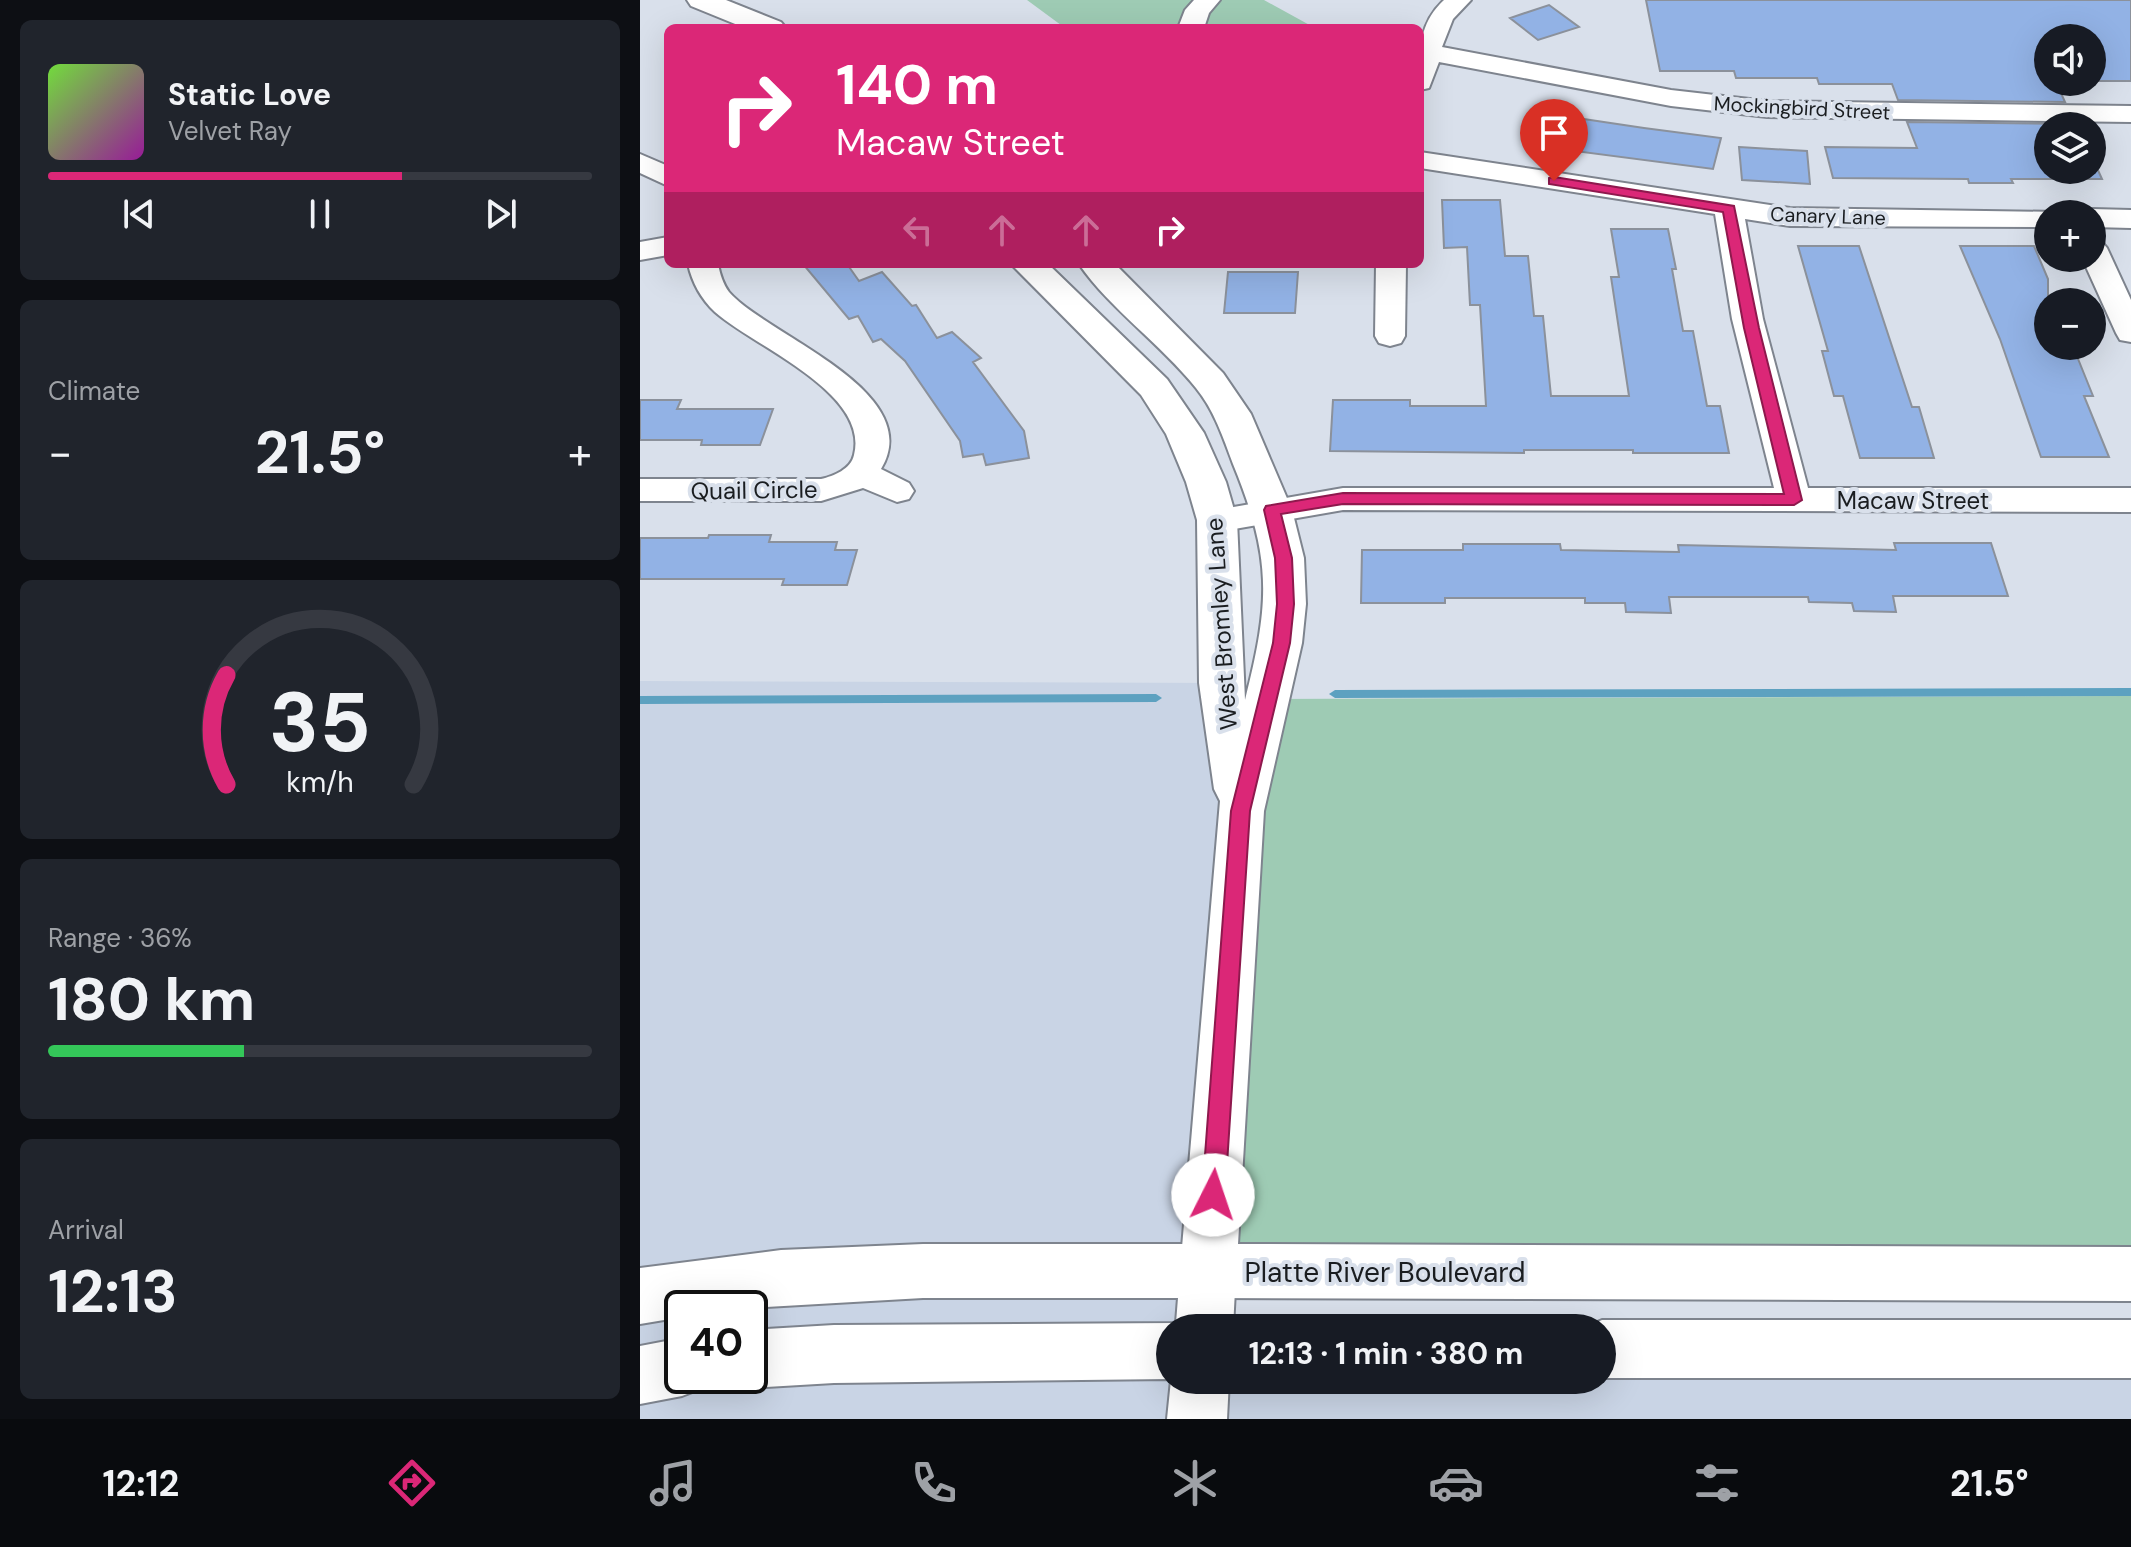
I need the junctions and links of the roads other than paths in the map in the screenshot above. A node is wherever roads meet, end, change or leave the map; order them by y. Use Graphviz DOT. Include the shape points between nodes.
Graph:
graph roads {
  1 [pos="698,0"];
  2 [pos="1208,0"];
  3 [pos="1459,0"];
  4 [pos="724,24"];
  5 [pos="761,24"];
  6 [pos="1192,24"];
  7 [pos="1424,52"];
  8 [pos="1424,54"];
  9 [pos="2131,114"];
  10 [pos="1424,161"];
  11 [pos="640,162"];
  12 [pos="664,176"];
  13 [pos="1729,209"];
  14 [pos="2034,218"];
  15 [pos="2106,218"];
  16 [pos="2131,219"];
  17 [pos="664,247"];
  18 [pos="640,251"];
  19 [pos="704,268"];
  20 [pos="1032,268"];
  21 [pos="1100,268"];
  22 [pos="1391,268"];
  23 [pos="2103,272"];
  24 [pos="2131,333"];
  25 [pos="1390,336"];
  26 [pos="861,473"];
  27 [pos="640,490"];
  28 [pos="897,491"];
  29 [pos="1794,500"];
  30 [pos="2131,500"];
  31 [pos="1272,510"];
  32 [pos="1217,520"];
  33 [pos="1241,811"];
  34 [pos="1208,1271"];
  35 [pos="2131,1274"];
  36 [pos="640,1296"];
  37 [pos="1205,1314"];
  38 [pos="1616,1349"];
  39 [pos="2131,1349"];
  40 [pos="1156,1350"];
  41 [pos="768,1358"];
  42 [pos="664,1370"];
  43 [pos="640,1375"];
  44 [pos="1199,1394"];
  45 [pos="1197,1419"];
  1 -- 4 [label="street"];
  1 -- 5 [label="street"];
  2 -- 6 [label="street"];
  3 -- 7 [label="street" via="1446,8"];
  8 -- 9 [label="street, Mockingbird Street" via="1472,58 1671,98 1767,109"];
  10 -- 13 [label="street, Canary Lane"];
  11 -- 12 [label="street"];
  13 -- 14 [label="street, Canary Lane" via="1790,217"];
  13 -- 29 [label="street" via="1751,328"];
  15 -- 16 [label="street"];
  17 -- 18 [label="street"];
  19 -- 26 [label="street" via="708,285 730,310 842,386 861,410 873,434"];
  20 -- 32 [label="street, West Bromley Lane" via="1154,387 1185,433"];
  21 -- 31 [label="street, West Bromley Lane" via="1210,381 1232,414"];
  22 -- 25 [label="street"];
  23 -- 24 [label="street"];
  26 -- 27 [label="street, Quail Circle" via="849,483 821,490"];
  26 -- 28 [label="street"];
  29 -- 30 [label="street, Macaw Street"];
  29 -- 31 [label="street, Macaw Street" via="1343,499"];
  31 -- 32 [label="street, Macaw Street"];
  31 -- 33 [label="street, West Bromley Lane" via="1284,558 1284,617"];
  32 -- 33 [label="street, West Bromley Lane" via="1221,683"];
  33 -- 34 [label="street, West Bromley Lane"];
  34 -- 35 [label="street, Platte River Boulevard"];
  34 -- 36 [label="street, Platte River Boulevard" via="853,1274 748,1279"];
  34 -- 37 [label="street, West Bromley Lane"];
  38 -- 39 [label="street"];
  40 -- 41 [label="street"];
  42 -- 43 [label="street"];
  44 -- 45 [label="street"];
}
